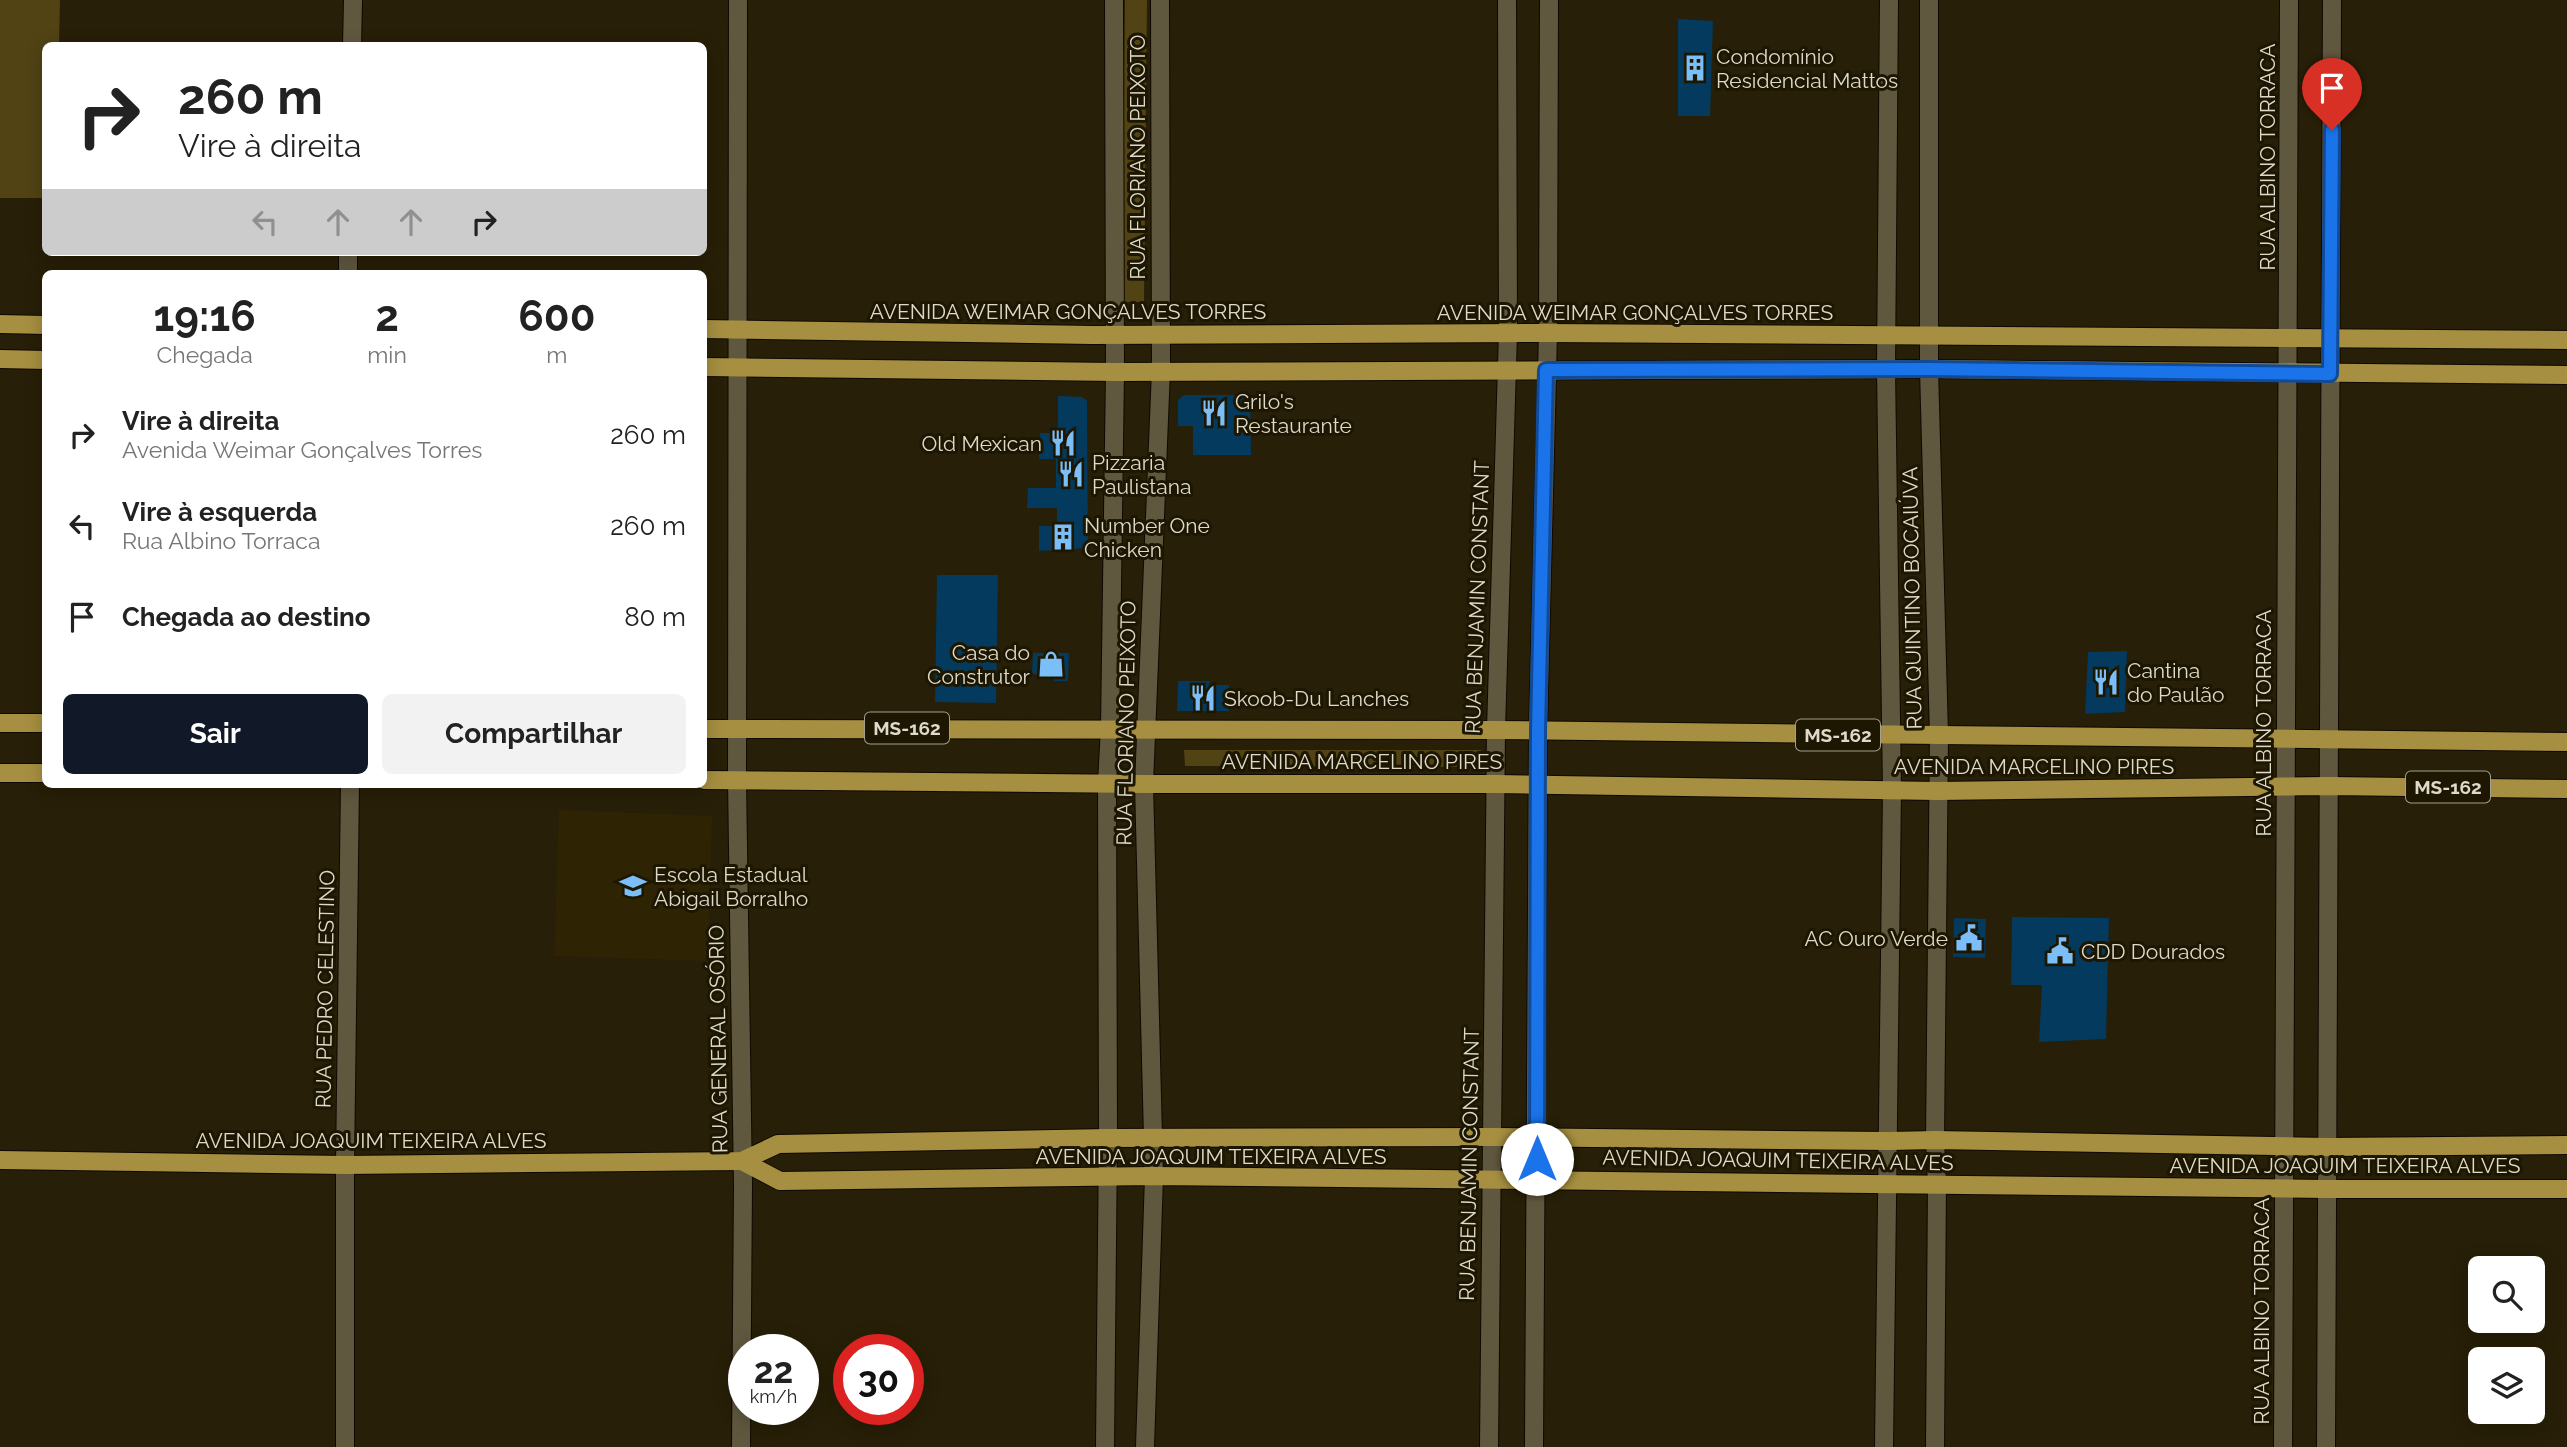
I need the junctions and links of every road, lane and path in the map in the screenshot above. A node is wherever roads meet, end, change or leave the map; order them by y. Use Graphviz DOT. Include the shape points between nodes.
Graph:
graph roads {
  1 [pos="353,0"];
  2 [pos="738,0"];
  3 [pos="1114,0"];
  4 [pos="1160,0"];
  5 [pos="1507,0"];
  6 [pos="1549,0"];
  7 [pos="1889,0"];
  8 [pos="1930,0"];
  9 [pos="2290,0"];
  10 [pos="2332,0"];
  11 [pos="352,42"];
  12 [pos="0,324"];
  13 [pos="42,324"];
  14 [pos="707,329"];
  15 [pos="739,330"];
  16 [pos="1508,333"];
  17 [pos="1548,333"];
  18 [pos="1114,335"];
  19 [pos="1886,335"];
  20 [pos="1929,335"];
  21 [pos="1161,336"];
  22 [pos="2331,338"];
  23 [pos="2290,340"];
  24 [pos="2567,340"];
  25 [pos="0,359"];
  26 [pos="42,360"];
  27 [pos="707,368"];
  28 [pos="740,368"];
  29 [pos="1886,369"];
  30 [pos="1929,369"];
  31 [pos="1161,370"];
  32 [pos="1506,370"];
  33 [pos="1546,370"];
  34 [pos="1115,372"];
  35 [pos="2287,374"];
  36 [pos="2330,374"];
  37 [pos="2567,375"];
  38 [pos="0,723"];
  39 [pos="42,723"];
  40 [pos="1110,728"];
  41 [pos="1146,728"];
  42 [pos="707,729"];
  43 [pos="737,729"];
  44 [pos="1496,730"];
  45 [pos="1538,731"];
  46 [pos="1892,735"];
  47 [pos="1939,735"];
  48 [pos="2286,739"];
  49 [pos="2329,740"];
  50 [pos="2567,742"];
  51 [pos="0,773"];
  52 [pos="42,773"];
  53 [pos="707,780"];
  54 [pos="737,780"];
  55 [pos="1107,783"];
  56 [pos="1144,784"];
  57 [pos="1496,784"];
  58 [pos="1539,784"];
  59 [pos="2329,786"];
  60 [pos="2286,787"];
  61 [pos="350,788"];
  62 [pos="2567,789"];
  63 [pos="1892,790"];
  64 [pos="1937,791"];
  65 [pos="1492,1136"];
  66 [pos="1108,1138"];
  67 [pos="1153,1138"];
  68 [pos="1537,1138"];
  69 [pos="1935,1140"];
  70 [pos="1889,1141"];
  71 [pos="2283,1145"];
  72 [pos="2567,1145"];
  73 [pos="2328,1147"];
  74 [pos="0,1160"];
  75 [pos="742,1161"];
  76 [pos="345,1165"];
  77 [pos="1154,1176"];
  78 [pos="1107,1177"];
  79 [pos="1492,1180"];
  80 [pos="1537,1180"];
  81 [pos="1887,1184"];
  82 [pos="1937,1184"];
  83 [pos="2283,1188"];
  84 [pos="2328,1189"];
  85 [pos="2567,1189"];
  86 [pos="345,1447"];
  87 [pos="741,1447"];
  88 [pos="1105,1447"];
  89 [pos="1145,1447"];
  90 [pos="1489,1447"];
  91 [pos="1534,1447"];
  92 [pos="1884,1447"];
  93 [pos="1935,1447"];
  94 [pos="2283,1447"];
  95 [pos="2326,1447"];
  1 -- 11 [label="street"];
  2 -- 15 [label="street, RUA GENERAL OSÓRIO"];
  3 -- 18 [label="street, RUA FLORIANO PEIXOTO"];
  4 -- 21 [label="street, RUA FLORIANO PEIXOTO"];
  5 -- 16 [label="street, RUA BENJAMIN CONSTANT"];
  6 -- 17 [label="street"];
  7 -- 19 [label="street, RUA QUINTINO BOCAIÚVA"];
  8 -- 20 [label="street, RUA QUINTINO BOCAIÚVA"];
  9 -- 23 [label="street, RUA ALBINO TORRACA"];
  10 -- 22 [label="street"];
  12 -- 13 [label="main road"];
  14 -- 15 [label="main road, AVENIDA WEIMAR GONÇALVES TORRES"];
  15 -- 18 [label="main road, AVENIDA WEIMAR GONÇALVES TORRES"];
  15 -- 28 [label="street, RUA GENERAL OSÓRIO"];
  16 -- 17 [label="main road, AVENIDA WEIMAR GONÇALVES TORRES"];
  16 -- 21 [label="main road, AVENIDA WEIMAR GONÇALVES TORRES"];
  16 -- 32 [label="street, RUA BENJAMIN CONSTANT"];
  17 -- 19 [label="main road, AVENIDA WEIMAR GONÇALVES TORRES"];
  17 -- 33 [label="street"];
  18 -- 21 [label="main road, AVENIDA WEIMAR GONÇALVES TORRES"];
  18 -- 34 [label="street, RUA FLORIANO PEIXOTO"];
  19 -- 20 [label="main road, AVENIDA WEIMAR GONÇALVES TORRES"];
  19 -- 29 [label="street, RUA QUINTINO BOCAIÚVA"];
  20 -- 23 [label="main road, AVENIDA WEIMAR GONÇALVES TORRES"];
  20 -- 30 [label="street, RUA QUINTINO BOCAIÚVA"];
  21 -- 31 [label="street, RUA FLORIANO PEIXOTO"];
  22 -- 23 [label="main road, AVENIDA WEIMAR GONÇALVES TORRES"];
  22 -- 24 [label="main road, AVENIDA WEIMAR GONÇALVES TORRES"];
  22 -- 36 [label="street"];
  23 -- 35 [label="street, RUA ALBINO TORRACA"];
  25 -- 26 [label="main road"];
  27 -- 28 [label="main road"];
  28 -- 34 [label="main road"];
  28 -- 43 [label="street, RUA GENERAL OSÓRIO"];
  29 -- 30 [label="main road"];
  29 -- 33 [label="main road"];
  29 -- 46 [label="street, RUA QUINTINO BOCAIÚVA"];
  30 -- 35 [label="main road"];
  30 -- 47 [label="street, RUA QUINTINO BOCAIÚVA"];
  31 -- 32 [label="main road"];
  31 -- 34 [label="main road"];
  31 -- 41 [label="street, RUA FLORIANO PEIXOTO"];
  32 -- 33 [label="main road"];
  32 -- 44 [label="street, RUA BENJAMIN CONSTANT"];
  33 -- 45 [label="street"];
  34 -- 40 [label="street, RUA FLORIANO PEIXOTO"];
  35 -- 36 [label="main road"];
  35 -- 48 [label="street, RUA ALBINO TORRACA"];
  36 -- 37 [label="main road"];
  36 -- 49 [label="street"];
  38 -- 39 [label="main road"];
  40 -- 41 [label="main road, AVENIDA MARCELINO PIRES / MS-162"];
  40 -- 43 [label="main road, AVENIDA MARCELINO PIRES / MS-162"];
  40 -- 55 [label="street, RUA FLORIANO PEIXOTO"];
  41 -- 44 [label="main road, AVENIDA MARCELINO PIRES / MS-162"];
  41 -- 56 [label="street, RUA FLORIANO PEIXOTO"];
  42 -- 43 [label="main road, AVENIDA MARCELINO PIRES / MS-162"];
  43 -- 54 [label="street, RUA GENERAL OSÓRIO"];
  44 -- 45 [label="main road, AVENIDA MARCELINO PIRES / MS-162"];
  44 -- 57 [label="street, RUA BENJAMIN CONSTANT"];
  45 -- 46 [label="main road, AVENIDA MARCELINO PIRES / MS-162"];
  45 -- 58 [label="street"];
  46 -- 47 [label="main road, AVENIDA MARCELINO PIRES / MS-162"];
  46 -- 63 [label="street, RUA QUINTINO BOCAIÚVA"];
  47 -- 48 [label="main road, AVENIDA MARCELINO PIRES / MS-162"];
  47 -- 64 [label="street, RUA QUINTINO BOCAIÚVA"];
  48 -- 49 [label="main road, AVENIDA MARCELINO PIRES / MS-162"];
  48 -- 60 [label="street, RUA ALBINO TORRACA"];
  49 -- 50 [label="main road, AVENIDA MARCELINO PIRES / MS-162"];
  49 -- 59 [label="street"];
  51 -- 52 [label="main road"];
  53 -- 54 [label="main road, AVENIDA MARCELINO PIRES / MS-162"];
  54 -- 55 [label="main road, AVENIDA MARCELINO PIRES / MS-162"];
  54 -- 75 [label="street, RUA GENERAL OSÓRIO"];
  55 -- 56 [label="main road, AVENIDA MARCELINO PIRES / MS-162"];
  55 -- 66 [label="street, RUA FLORIANO PEIXOTO"];
  56 -- 57 [label="main road, AVENIDA MARCELINO PIRES / MS-162"];
  56 -- 67 [label="street, RUA FLORIANO PEIXOTO"];
  57 -- 58 [label="main road, AVENIDA MARCELINO PIRES / MS-162"];
  57 -- 65 [label="street, RUA BENJAMIN CONSTANT"];
  58 -- 63 [label="main road, AVENIDA MARCELINO PIRES / MS-162"];
  58 -- 68 [label="street"];
  59 -- 60 [label="main road, AVENIDA MARCELINO PIRES / MS-162"];
  59 -- 62 [label="main road, AVENIDA MARCELINO PIRES / MS-162"];
  59 -- 73 [label="street"];
  60 -- 64 [label="main road, AVENIDA MARCELINO PIRES / MS-162"];
  60 -- 71 [label="street, RUA ALBINO TORRACA"];
  61 -- 76 [label="street, RUA PEDRO CELESTINO"];
  63 -- 64 [label="main road, AVENIDA MARCELINO PIRES / MS-162"];
  63 -- 70 [label="street, RUA QUINTINO BOCAIÚVA"];
  64 -- 69 [label="street, RUA QUINTINO BOCAIÚVA"];
  65 -- 67 [label="main road, AVENIDA JOAQUIM TEIXEIRA ALVES"];
  65 -- 68 [label="main road, AVENIDA JOAQUIM TEIXEIRA ALVES"];
  65 -- 79 [label="street, RUA BENJAMIN CONSTANT"];
  66 -- 67 [label="main road, AVENIDA JOAQUIM TEIXEIRA ALVES"];
  66 -- 75 [label="main road, AVENIDA JOAQUIM TEIXEIRA ALVES" via="778,1144"];
  66 -- 78 [label="street, RUA FLORIANO PEIXOTO"];
  67 -- 77 [label="street, RUA FLORIANO PEIXOTO"];
  68 -- 70 [label="main road, AVENIDA JOAQUIM TEIXEIRA ALVES"];
  68 -- 80 [label="street"];
  69 -- 70 [label="main road, AVENIDA JOAQUIM TEIXEIRA ALVES"];
  69 -- 71 [label="main road, AVENIDA JOAQUIM TEIXEIRA ALVES"];
  69 -- 82 [label="street, RUA QUINTINO BOCAIÚVA"];
  70 -- 81 [label="street, RUA QUINTINO BOCAIÚVA"];
  71 -- 73 [label="main road, AVENIDA JOAQUIM TEIXEIRA ALVES"];
  71 -- 83 [label="street, RUA ALBINO TORRACA"];
  72 -- 73 [label="main road, AVENIDA JOAQUIM TEIXEIRA ALVES"];
  73 -- 84 [label="street"];
  74 -- 76 [label="main road, AVENIDA JOAQUIM TEIXEIRA ALVES"];
  75 -- 76 [label="main road, AVENIDA JOAQUIM TEIXEIRA ALVES"];
  75 -- 78 [label="main road, AVENIDA JOAQUIM TEIXEIRA ALVES" via="780,1181"];
  75 -- 87 [label="street, RUA GENERAL OSÓRIO"];
  76 -- 86 [label="street, RUA PEDRO CELESTINO"];
  77 -- 78 [label="main road, AVENIDA JOAQUIM TEIXEIRA ALVES"];
  77 -- 79 [label="main road, AVENIDA JOAQUIM TEIXEIRA ALVES"];
  77 -- 89 [label="street, RUA FLORIANO PEIXOTO"];
  78 -- 88 [label="street, RUA FLORIANO PEIXOTO"];
  79 -- 80 [label="main road, AVENIDA JOAQUIM TEIXEIRA ALVES"];
  79 -- 90 [label="street, RUA BENJAMIN CONSTANT"];
  80 -- 81 [label="main road, AVENIDA JOAQUIM TEIXEIRA ALVES"];
  80 -- 91 [label="street"];
  81 -- 82 [label="main road, AVENIDA JOAQUIM TEIXEIRA ALVES"];
  81 -- 92 [label="street, RUA QUINTINO BOCAIÚVA"];
  82 -- 83 [label="main road, AVENIDA JOAQUIM TEIXEIRA ALVES"];
  82 -- 93 [label="street, RUA QUINTINO BOCAIÚVA"];
  83 -- 84 [label="main road, AVENIDA JOAQUIM TEIXEIRA ALVES"];
  83 -- 94 [label="street, RUA ALBINO TORRACA"];
  84 -- 85 [label="main road, AVENIDA JOAQUIM TEIXEIRA ALVES"];
  84 -- 95 [label="street"];
}
